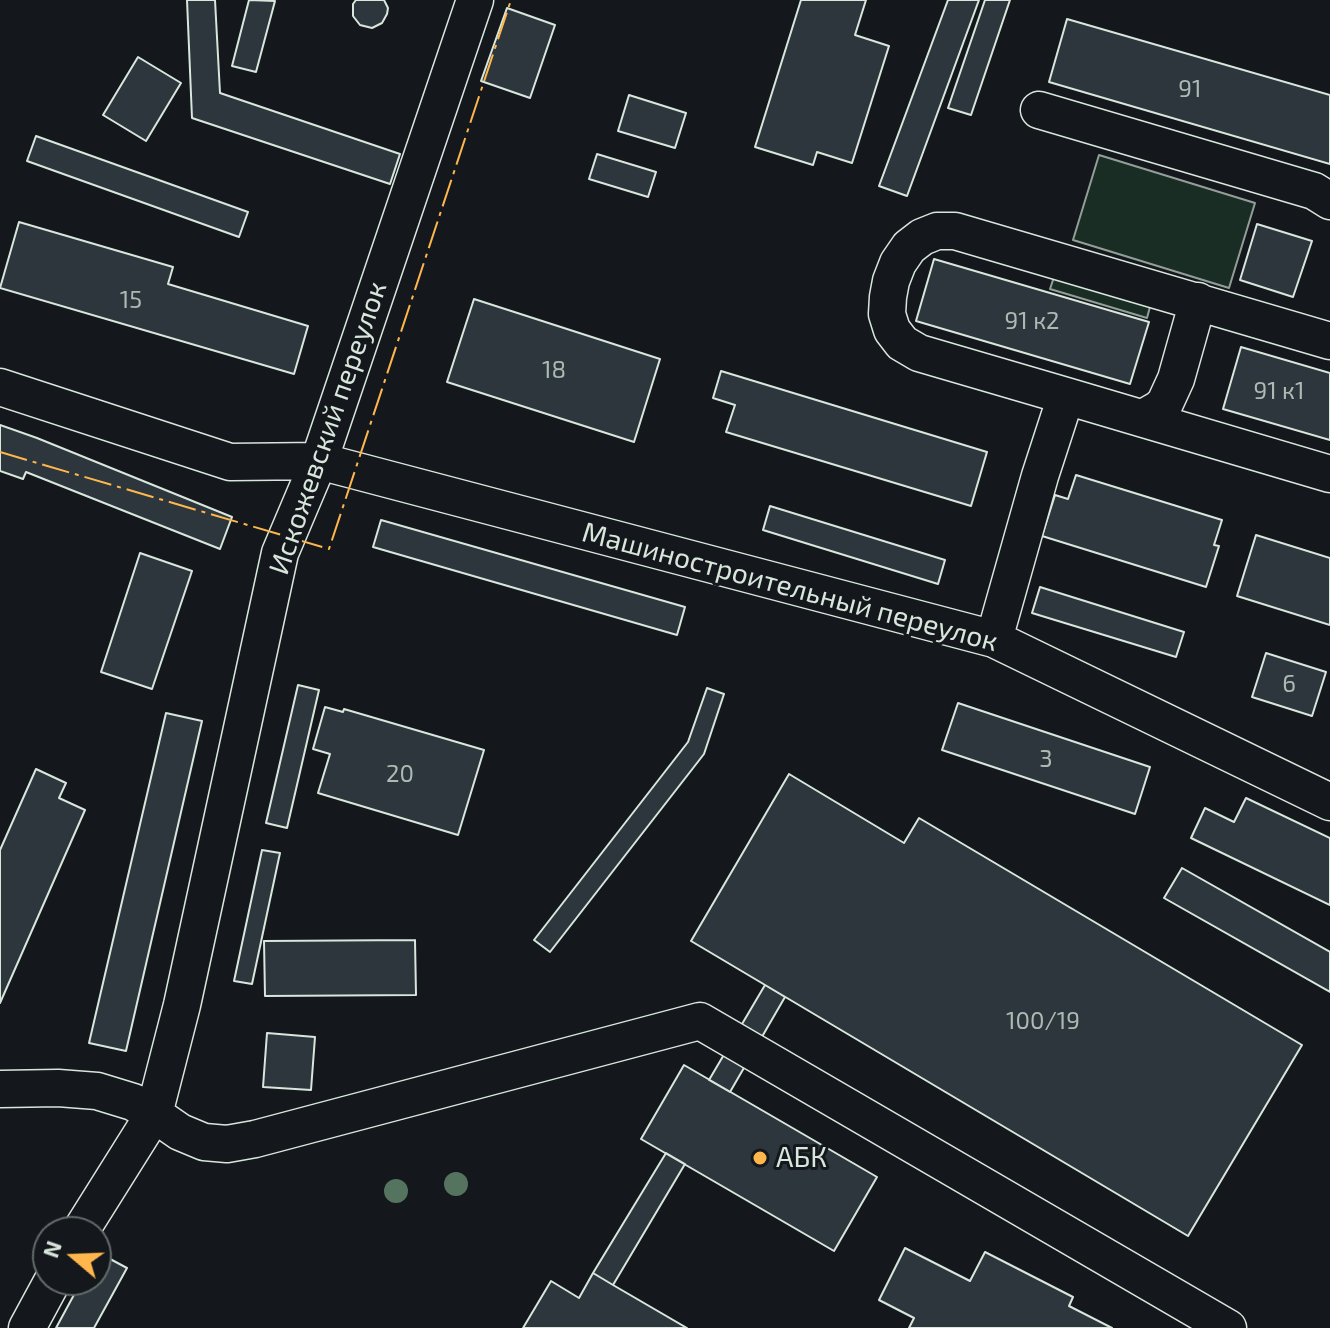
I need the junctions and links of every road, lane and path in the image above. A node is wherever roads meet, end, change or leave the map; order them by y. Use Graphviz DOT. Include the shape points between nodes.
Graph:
graph roads {
  1 [pos="475,0"];
  2 [pos="1039,110"];
  3 [pos="1330,201"];
  4 [pos="1198,301"];
  5 [pos="1330,341"];
  6 [pos="0,387"];
  7 [pos="1066,396"];
  8 [pos="1137,417"];
  9 [pos="319,461"];
  10 [pos="1330,474"];
  11 [pos="994,639"];
  12 [pos="1330,802"];
  13 [pos="0,1089"];
  14 [pos="154,1114"];
  15 [pos="90,1216"];
  16 [pos="44,1296"];
  17 [pos="27,1328"];
  18 [pos="1228,1328"];
  1 -- 9 [label="street, Искожевский переулок"];
  2 -- 3 [label="street" via="1314,191"];
  4 -- 5 [label="street"];
  4 -- 7 [label="street" via="955,231 937,231 909,247 888,297 887,314 902,343 919,353"];
  4 -- 8 [label="street" via="1165,403"];
  6 -- 9 [label="street, Машиностроительный переулок" via="230,462"];
  7 -- 8 [label="street"];
  7 -- 11 [label="street"];
  8 -- 10 [label="street"];
  9 -- 11 [label="street, Машиностроительный переулок"];
  9 -- 14 [label="street, Искожевский переулок" via="280,553"];
  11 -- 12 [label="street, Машиностроительный переулок"];
  13 -- 14 [label="street" via="97,1091"];
  14 -- 15 [label="street, Искожевский переулок"];
  14 -- 18 [label="street" via="204,1142 227,1144 700,1021"];
  16 -- 17 [label="street"];
}
